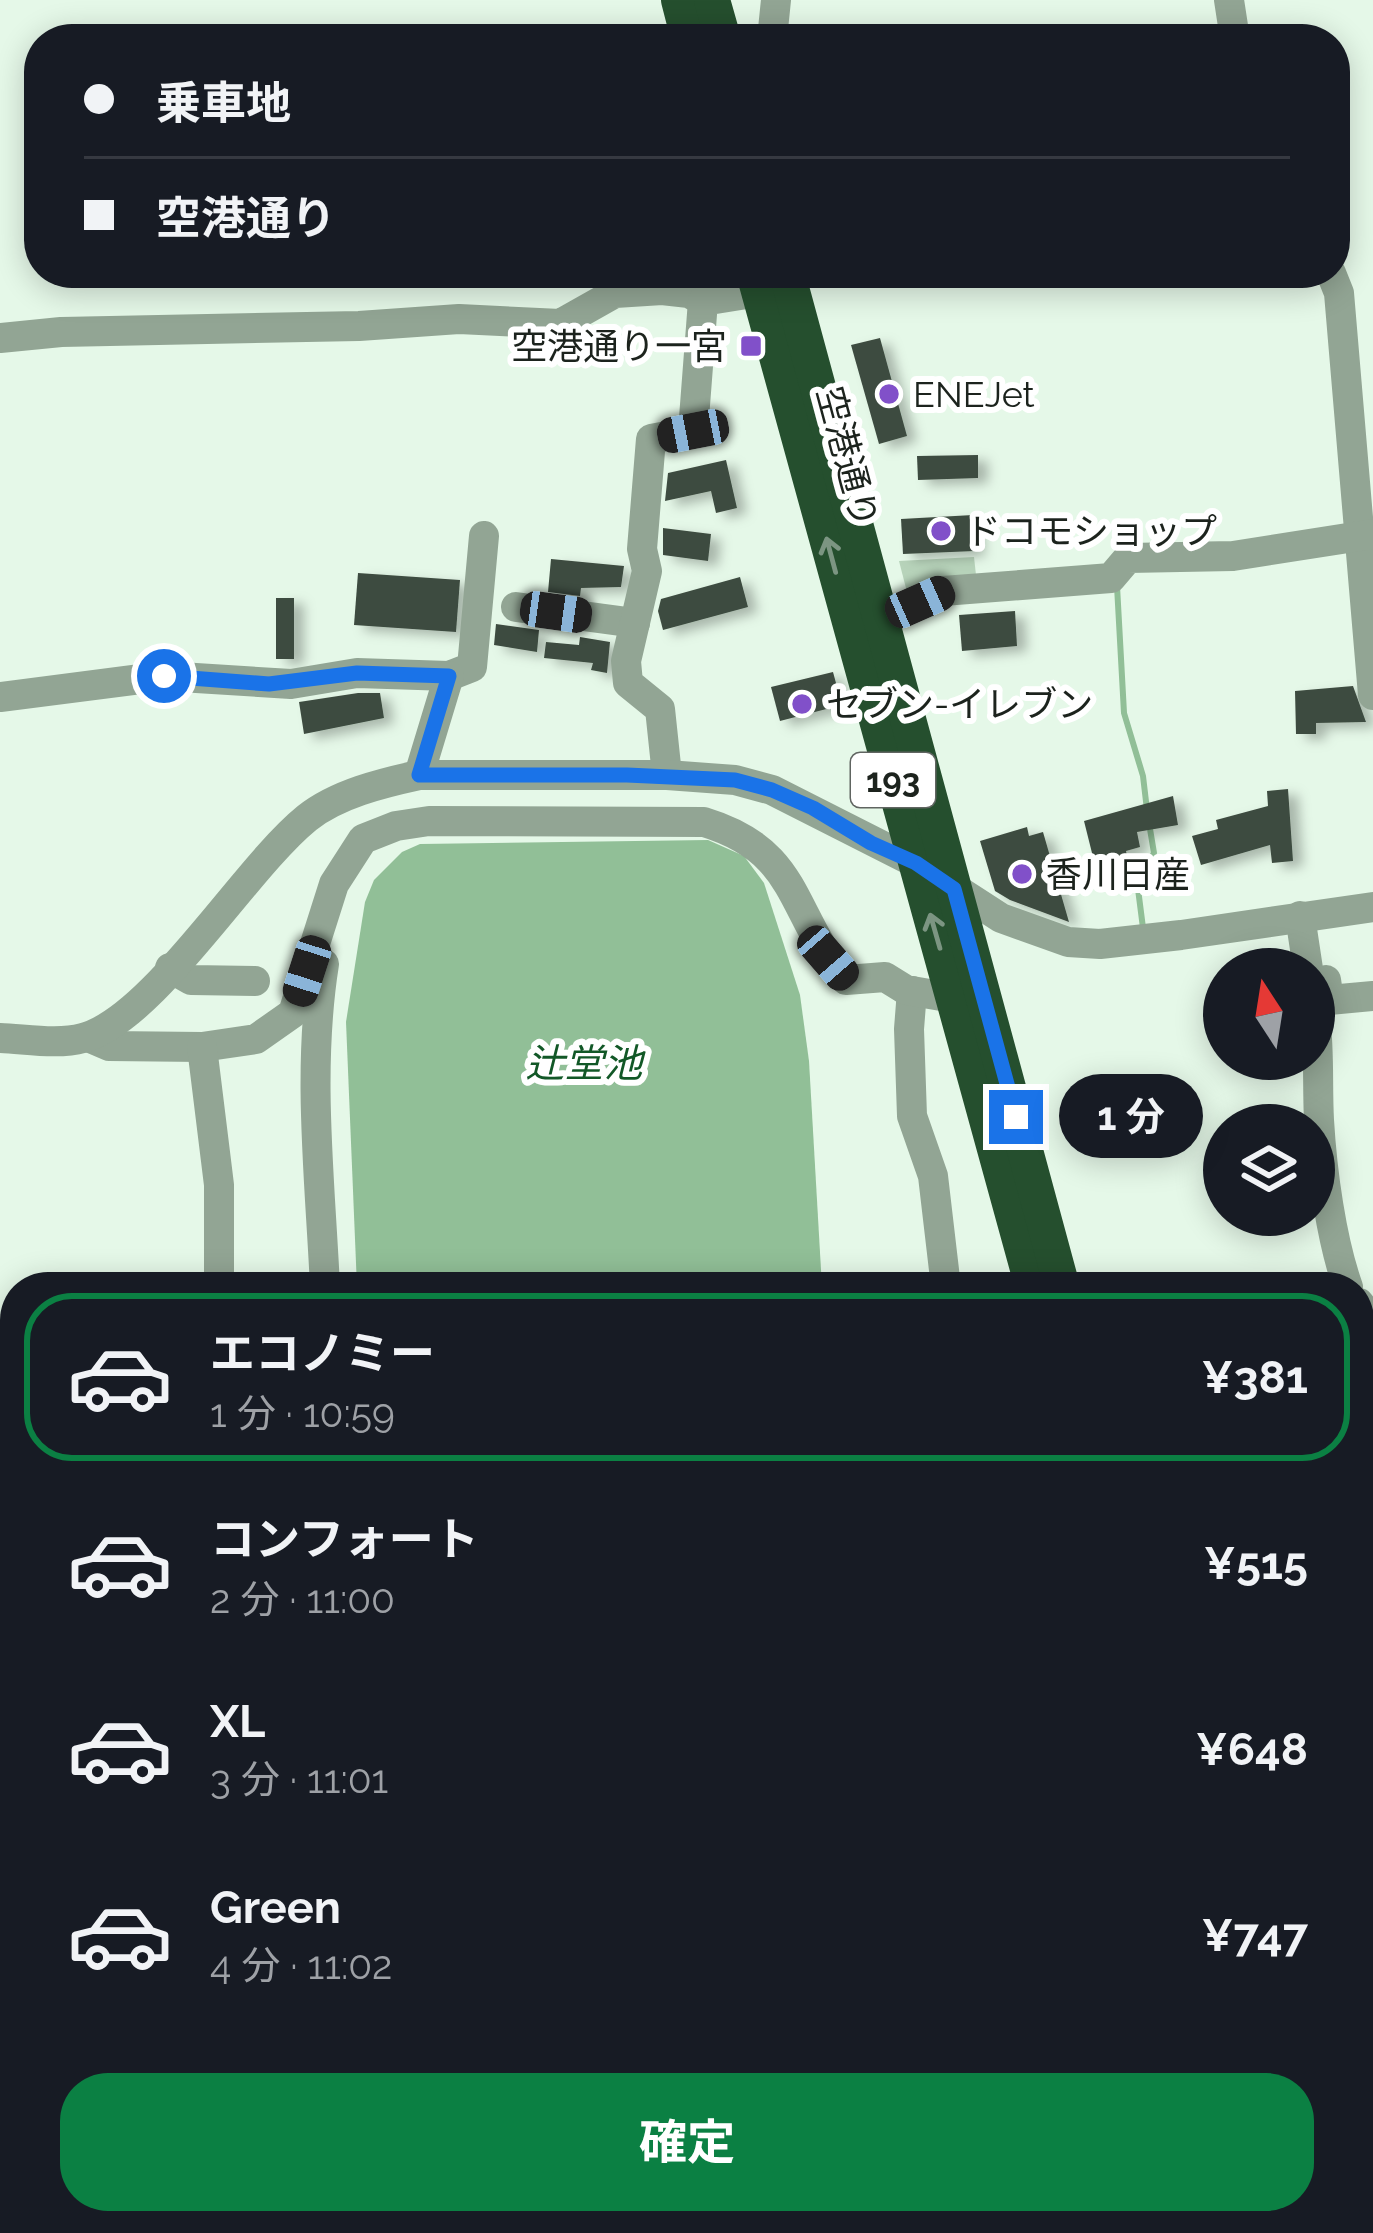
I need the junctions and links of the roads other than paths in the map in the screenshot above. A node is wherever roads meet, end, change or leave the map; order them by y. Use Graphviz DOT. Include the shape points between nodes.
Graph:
graph roads {
  1 [pos="740,288"];
  2 [pos="768,288"];
  3 [pos="769,288"];
  4 [pos="1337,288"];
  5 [pos="703,301"];
  6 [pos="0,338"];
  7 [pos="1366,535"];
  8 [pos="484,536"];
  9 [pos="516,607"];
  10 [pos="880,619"];
  11 [pos="634,623"];
  12 [pos="449,676"];
  13 [pos="1373,695"];
  14 [pos="0,697"];
  15 [pos="419,775"];
  16 [pos="667,776"];
  17 [pos="916,863"];
  18 [pos="954,889"];
  19 [pos="1373,907"];
  20 [pos="1300,916"];
  21 [pos="321,928"];
  22 [pos="1307,948"];
  23 [pos="170,968"];
  24 [pos="255,981"];
  25 [pos="912,991"];
  26 [pos="967,994"];
  27 [pos="1373,996"];
  28 [pos="1335,999"];
  29 [pos="88,1037"];
  30 [pos="0,1038"];
  31 [pos="202,1047"];
  32 [pos="1319,1080"];
  33 [pos="220,1272"];
  34 [pos="324,1272"];
  35 [pos="944,1272"];
  36 [pos="1014,1272"];
  37 [pos="1030,1272"];
  38 [pos="1058,1272"];
  39 [pos="1082,1272"];
  40 [pos="1343,1272"];
  1 -- 5 [label="street"];
  17 -- 2 [label="highway, 空港通り / 193, one-way"];
  3 -- 10 [label="highway, 空港通り / 193"];
  4 -- 7 [label="street"];
  5 -- 6 [label="street" via="689,292 615,292 560,324 459,319"];
  5 -- 11 [label="street" via="693,431 651,439 646,572"];
  7 -- 10 [label="street" via="1233,556 1128,558 1111,578 943,591"];
  7 -- 13 [label="street"];
  8 -- 12 [label="street" via="472,667"];
  9 -- 11 [label="street"];
  10 -- 18 [label="highway, 空港通り / 193"];
  11 -- 16 [label="street" via="628,683 660,709"];
  12 -- 14 [label="street" via="357,673 269,684 164,676"];
  12 -- 15 [label="street"];
  15 -- 16 [label="street"];
  15 -- 23 [label="street" via="310,816"];
  16 -- 17 [label="street" via="772,790"];
  17 -- 18 [label="street"];
  26 -- 17 [label="highway, 空港通り / 193, one-way"];
  18 -- 20 [label="street" via="1001,918 1068,942"];
  18 -- 26 [label="highway, 空港通り / 193"];
  19 -- 20 [label="street"];
  20 -- 22 [label="street"];
  21 -- 25 [label="street" via="346,860 363,839 396,826 704,822 745,837 777,863 847,980 885,977"];
  21 -- 31 [label="street" via="293,1013 256,1039"];
  21 -- 34 [label="street" via="328,944 315,1079"];
  23 -- 24 [label="street" via="191,980"];
  23 -- 29 [label="street" via="139,1004"];
  25 -- 26 [label="street"];
  25 -- 35 [label="street" via="912,1116 933,1176"];
  26 -- 36 [label="highway" via="949,1029"];
  26 -- 37 [label="highway, 空港通り / 193"];
  26 -- 38 [label="highway, 空港通り / 193"];
  26 -- 39 [label="highway" via="1010,1008"];
  27 -- 28 [label="street"];
  29 -- 30 [label="street"];
  29 -- 31 [label="street" via="109,1046"];
  31 -- 33 [label="street" via="219,1185"];
  32 -- 40 [label="street"];
}
